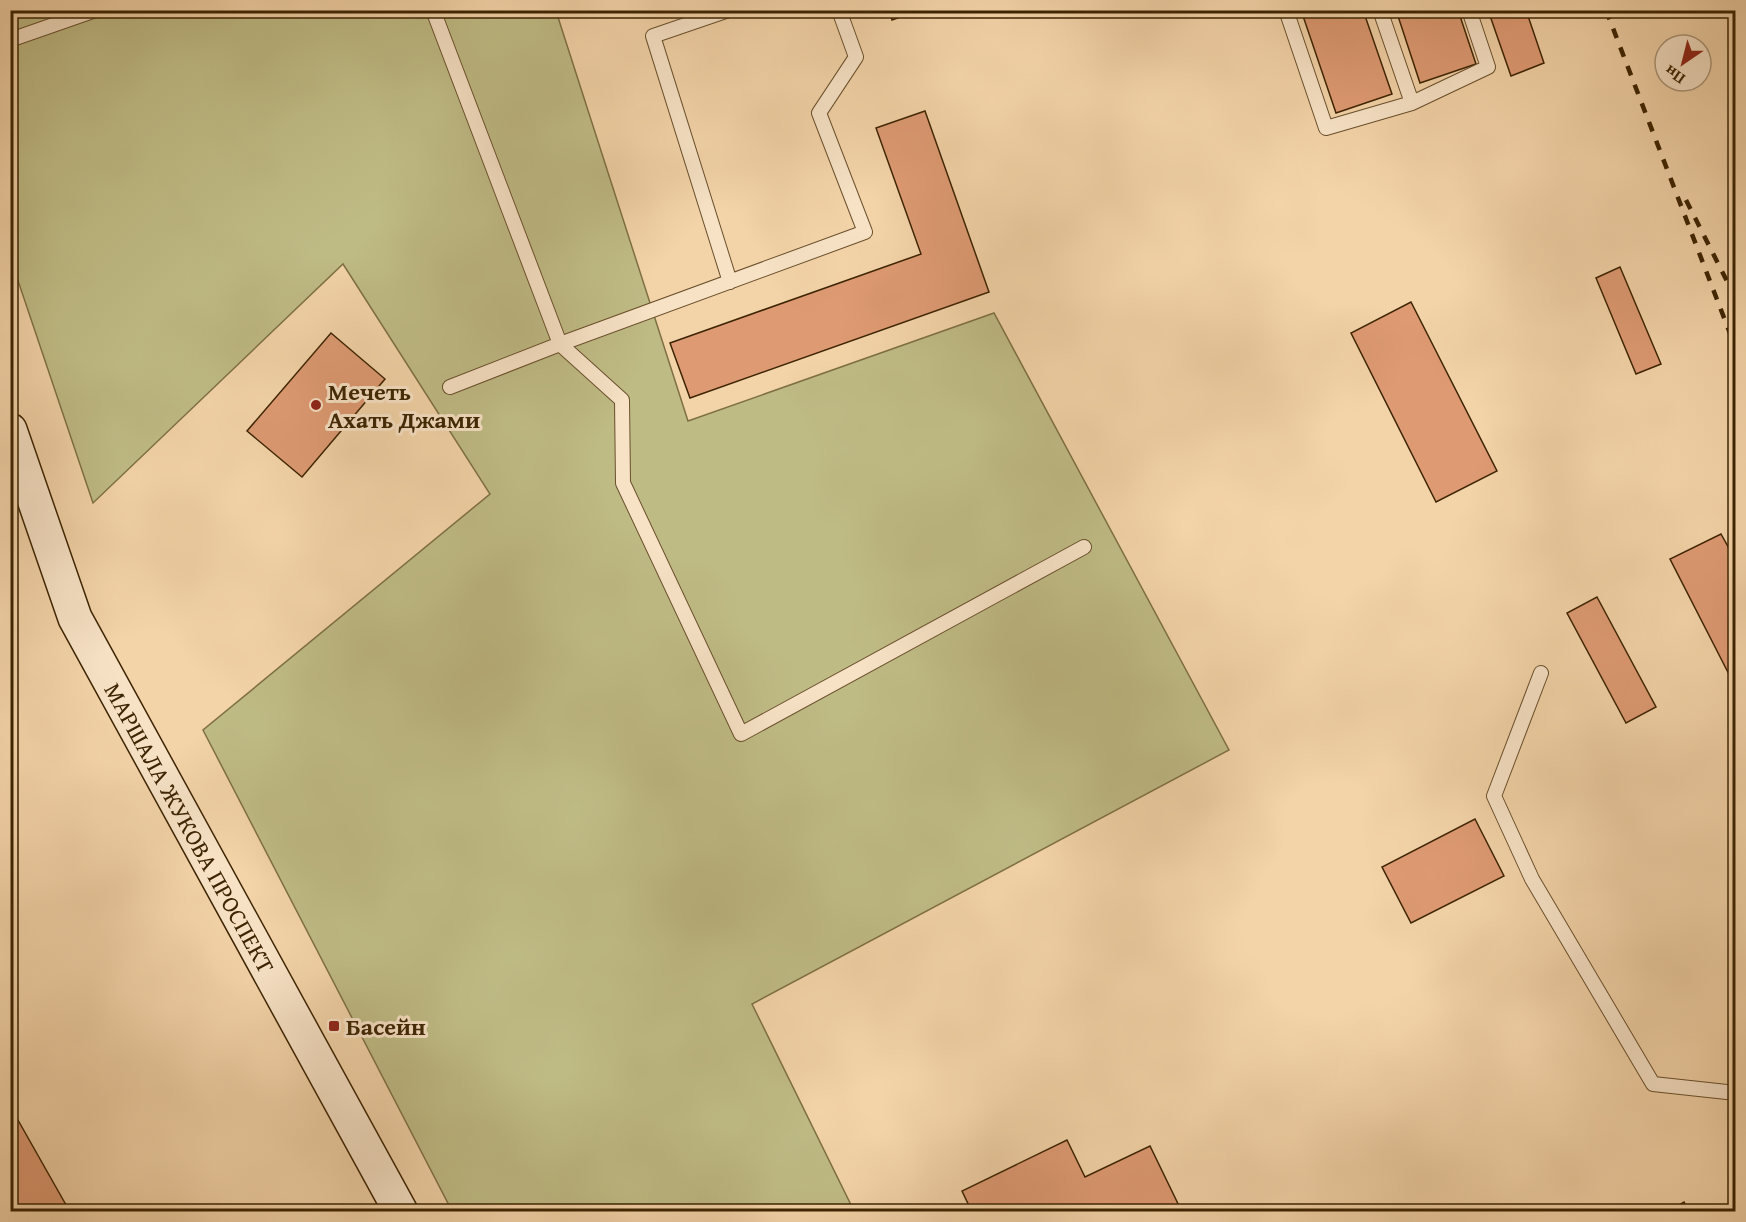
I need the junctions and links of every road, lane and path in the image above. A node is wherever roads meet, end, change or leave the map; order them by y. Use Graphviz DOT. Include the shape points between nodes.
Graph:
graph roads {
  1 [pos="96,10"];
  2 [pos="433,10"];
  3 [pos="729,10"];
  4 [pos="839,10"];
  5 [pos="1286,10"];
  6 [pos="1380,10"];
  7 [pos="1469,10"];
  8 [pos="10,40"];
  9 [pos="1412,103"];
  10 [pos="730,282"];
  11 [pos="560,344"];
  12 [pos="450,387"];
  13 [pos="10,429"];
  14 [pos="1084,547"];
  15 [pos="1541,673"];
  16 [pos="1736,1093"];
  17 [pos="401,1212"];
  1 -- 8 [label="lane"];
  2 -- 11 [label="lane"];
  3 -- 10 [label="lane" via="653,36"];
  4 -- 10 [label="lane" via="856,57 819,113 865,232"];
  5 -- 9 [label="lane" via="1326,128"];
  6 -- 9 [label="lane"];
  7 -- 9 [label="lane" via="1488,67"];
  10 -- 11 [label="lane"];
  11 -- 12 [label="lane"];
  11 -- 14 [label="lane" via="622,400 623,483 741,734"];
  13 -- 17 [label="street, МАРШАЛА ЖУКОВА ПРОСПЕКТ" via="75,618"];
  15 -- 16 [label="lane" via="1494,795 1532,879 1653,1084"];
}
